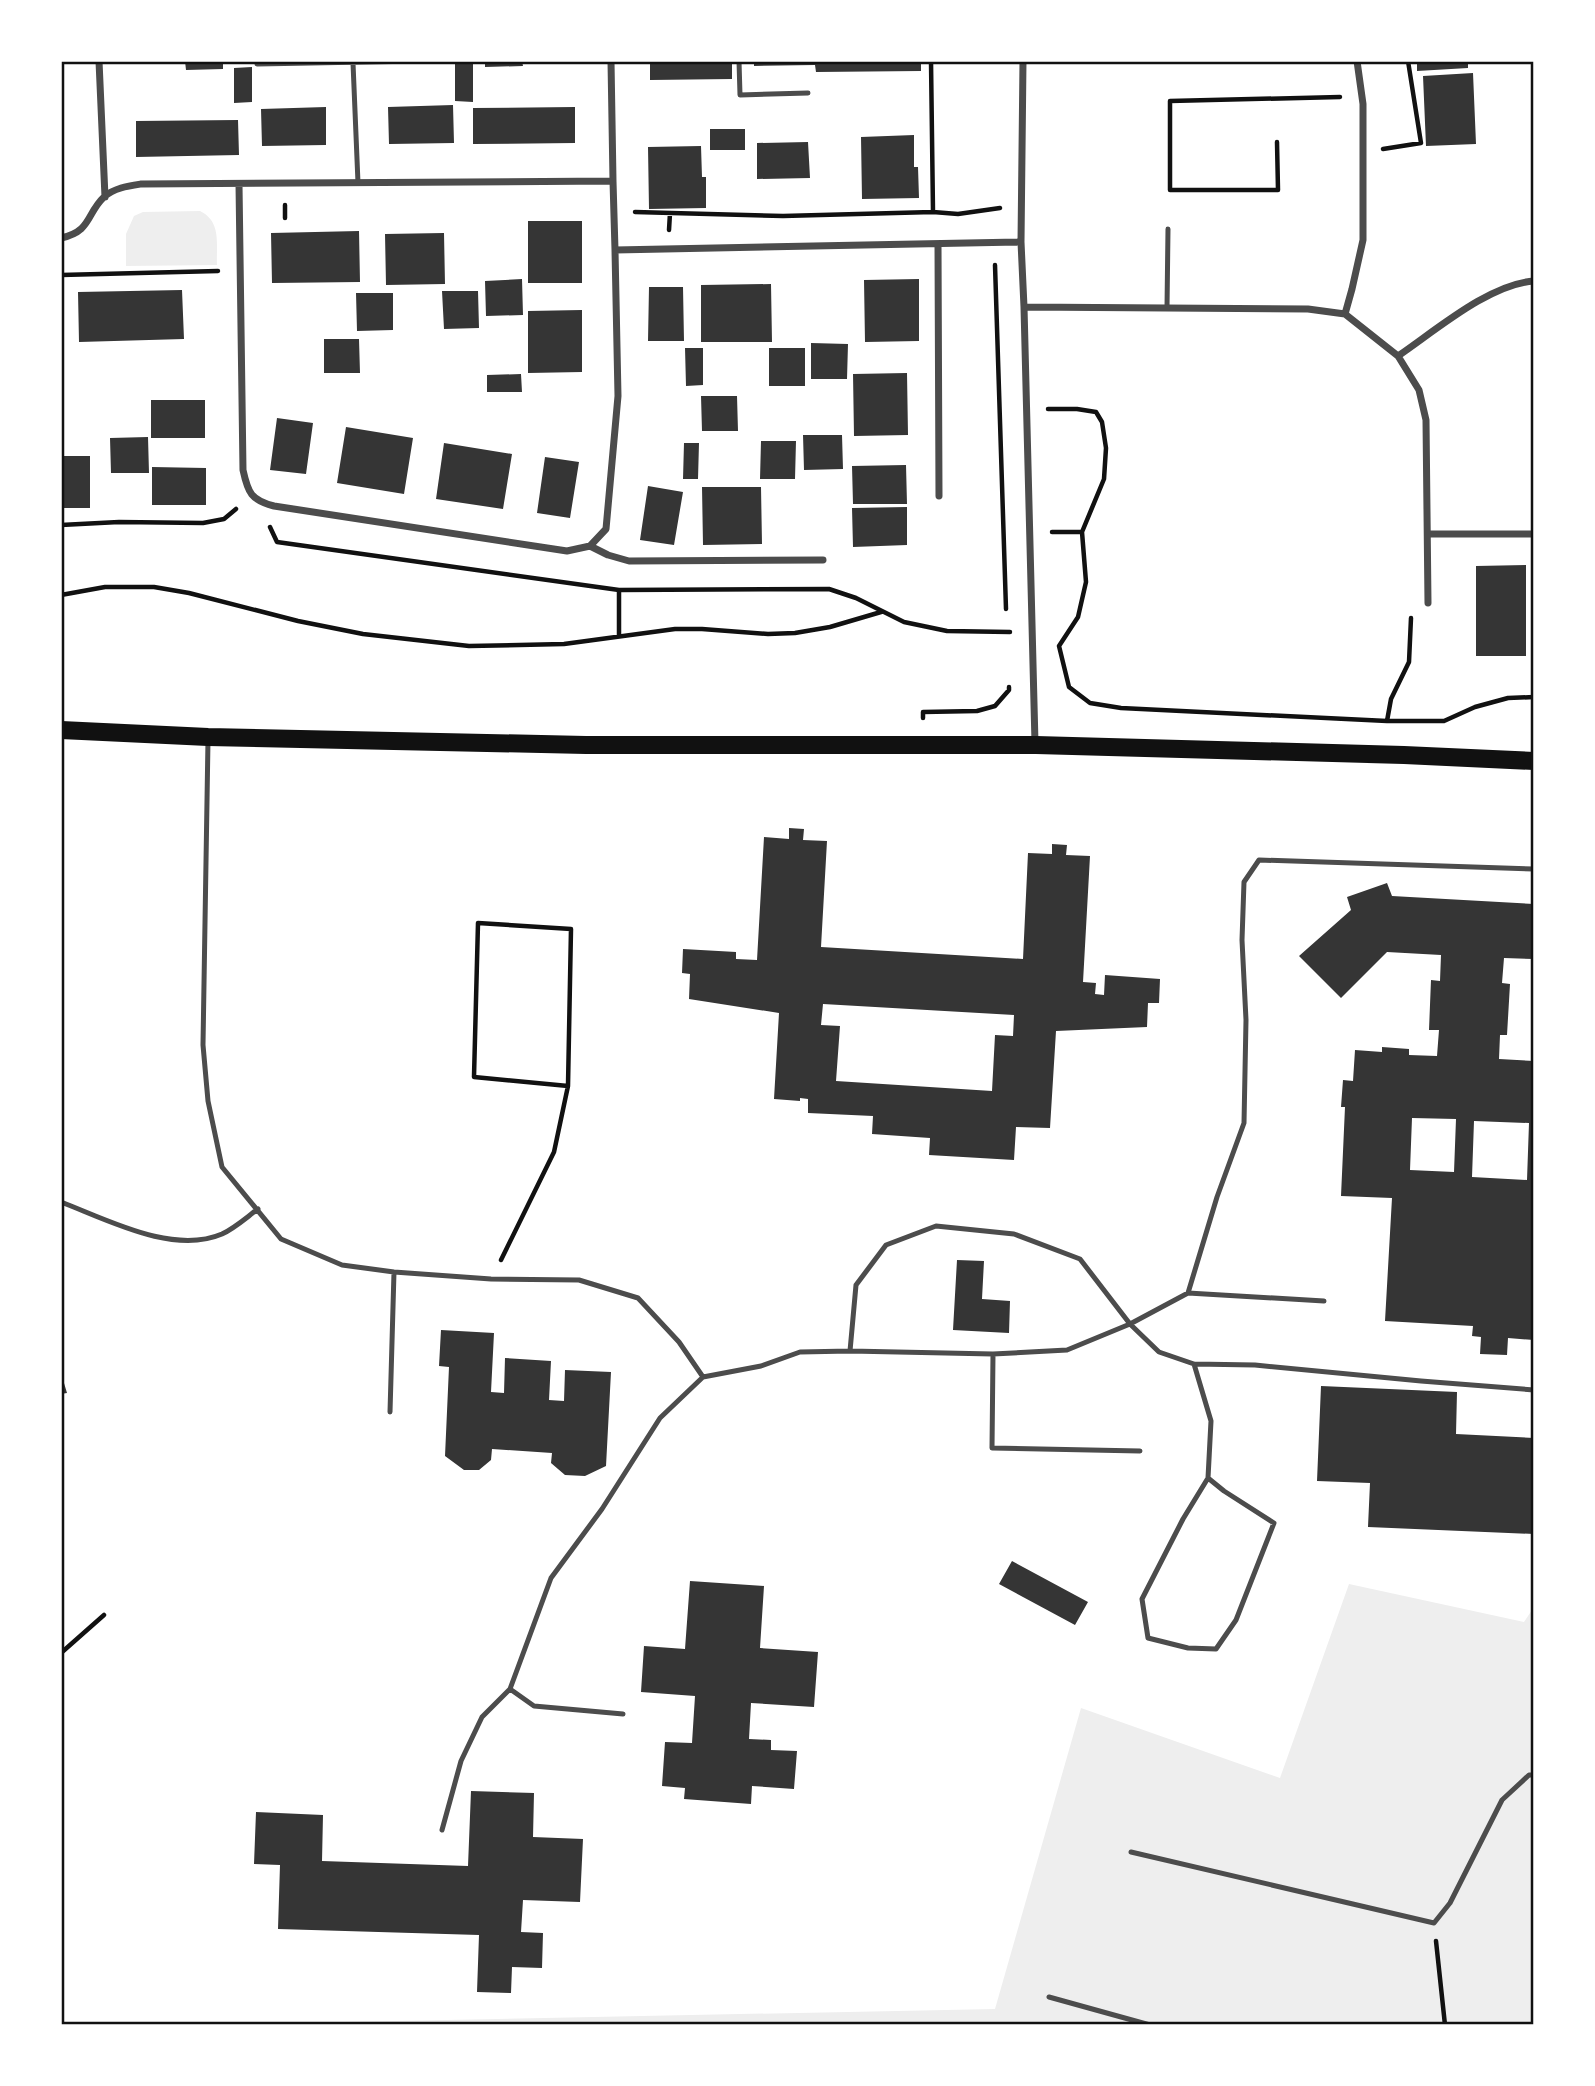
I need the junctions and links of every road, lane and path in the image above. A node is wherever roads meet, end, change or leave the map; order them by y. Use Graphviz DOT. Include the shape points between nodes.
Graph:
graph roads {
  1 [pos="99,61"];
  2 [pos="419,61"];
  3 [pos="611,61"];
  4 [pos="740,61"];
  5 [pos="931,61"];
  6 [pos="1023,61"];
  7 [pos="1357,61"];
  8 [pos="1408,61"];
  9 [pos="353,63"];
  10 [pos="257,64"];
  11 [pos="808,93"];
  12 [pos="1362,95"];
  13 [pos="1277,142"];
  14 [pos="1363,152"];
  15 [pos="613,181"];
  16 [pos="358,183"];
  17 [pos="239,184"];
  18 [pos="104,197"];
  19 [pos="1021,205"];
  20 [pos="614,211"];
  21 [pos="933,212"];
  22 [pos="1168,229"];
  23 [pos="61,238"];
  24 [pos="1021,242"];
  25 [pos="995,243"];
  26 [pos="938,244"];
  27 [pos="615,250"];
  28 [pos="240,271"];
  29 [pos="61,275"];
  30 [pos="1534,281"];
  31 [pos="1024,307"];
  32 [pos="1167,308"];
  33 [pos="1345,314"];
  34 [pos="1398,356"];
  35 [pos="1027,408"];
  36 [pos="252,495"];
  37 [pos="939,496"];
  38 [pos="61,525"];
  39 [pos="1030,532"];
  40 [pos="1082,532"];
  41 [pos="1428,534"];
  42 [pos="1534,534"];
  43 [pos="590,546"];
  44 [pos="823,559"];
  45 [pos="620,590"];
  46 [pos="61,595"];
  47 [pos="1427,603"];
  48 [pos="882,612"];
  49 [pos="620,636"];
  50 [pos="1011,642"];
  51 [pos="1010,677"];
  52 [pos="1534,697"];
  53 [pos="1387,721"];
  54 [pos="61,730"];
  55 [pos="208,737"];
  56 [pos="921,745"];
  57 [pos="1035,745"];
  58 [pos="1534,761"];
  59 [pos="1534,869"];
  60 [pos="568,1086"];
  61 [pos="61,1202"];
  62 [pos="258,1209"];
  63 [pos="394,1272"];
  64 [pos="491,1279"];
  65 [pos="1188,1293"];
  66 [pos="1324,1301"];
  67 [pos="1130,1324"];
  68 [pos="850,1351"];
  69 [pos="993,1354"];
  70 [pos="1194,1364"];
  71 [pos="704,1377"];
  72 [pos="1534,1390"];
  73 [pos="390,1412"];
  74 [pos="1140,1451"];
  75 [pos="1208,1478"];
  76 [pos="104,1615"];
  77 [pos="61,1653"];
  78 [pos="510,1689"];
  79 [pos="623,1714"];
  80 [pos="1534,1774"];
  81 [pos="442,1830"];
  82 [pos="1131,1853"];
  83 [pos="1434,1923"];
  84 [pos="1049,1997"];
  85 [pos="1150,2025"];
  86 [pos="1445,2025"];
  1 -- 18 [label="street"];
  2 -- 9 [label="lane"];
  3 -- 15 [label="street"];
  4 -- 11 [label="lane" via="740,95"];
  5 -- 21 [label="path"];
  6 -- 19 [label="street"];
  7 -- 12 [label="street"];
  8 -- 14 [label="path" via="1421,144"];
  9 -- 10 [label="lane"];
  9 -- 16 [label="lane"];
  12 -- 13 [label="path" via="1170,101 1170,190 1278,190"];
  12 -- 14 [label="street"];
  14 -- 33 [label="street" via="1363,240"];
  15 -- 16 [label="street"];
  15 -- 20 [label="street"];
  16 -- 17 [label="street"];
  17 -- 18 [label="street" via="141,184"];
  17 -- 28 [label="street"];
  18 -- 23 [label="street" via="82,229"];
  19 -- 21 [label="path" via="958,215"];
  19 -- 24 [label="street"];
  20 -- 21 [label="path" via="783,216"];
  20 -- 27 [label="street"];
  22 -- 32 [label="lane"];
  24 -- 25 [label="street"];
  24 -- 31 [label="street"];
  25 -- 26 [label="street"];
  25 -- 50 [label="path" via="1007,632"];
  26 -- 27 [label="street"];
  26 -- 37 [label="street"];
  27 -- 43 [label="street" via="618,396 606,529"];
  28 -- 29 [label="path"];
  28 -- 36 [label="street" via="243,470"];
  30 -- 34 [label="street" via="1484,297"];
  31 -- 32 [label="street"];
  31 -- 35 [label="street"];
  32 -- 33 [label="street" via="1308,309"];
  33 -- 34 [label="street"];
  34 -- 41 [label="street" via="1419,390 1426,420"];
  35 -- 39 [label="street"];
  35 -- 40 [label="path" via="1086,410 1096,412 1102,422 1104,479"];
  36 -- 38 [label="path" via="224,519 203,523"];
  36 -- 43 [label="street" via="274,506 541,547 568,551"];
  39 -- 40 [label="path"];
  39 -- 57 [label="street"];
  40 -- 53 [label="path" via="1086,582 1078,617 1059,646 1069,687 1090,703"];
  41 -- 42 [label="street"];
  41 -- 47 [label="street"];
  43 -- 44 [label="street" via="629,561"];
  45 -- 49 [label="path"];
  46 -- 49 [label="path" via="104,587 154,587 363,634 469,646 564,644"];
  47 -- 53 [label="path" via="1411,616 1409,662 1391,699"];
  48 -- 49 [label="path" via="795,633 675,629"];
  51 -- 56 [label="path" via="1009,690 995,706 923,712"];
  52 -- 53 [label="path" via="1486,704 1444,722"];
  54 -- 55 [label="main road"];
  55 -- 56 [label="main road" via="586,745"];
  55 -- 62 [label="lane" via="203,1045 208,1101 222,1167"];
  56 -- 57 [label="main road"];
  57 -- 58 [label="main road"];
  59 -- 65 [label="lane" via="1259,860 1244,882 1244,1123"];
  60 -- 60 [label="path" via="571,929 478,923 474,1077"];
  60 -- 64 [label="path" via="554,1152"];
  61 -- 62 [label="lane" via="155,1237 188,1241 222,1234"];
  62 -- 63 [label="lane" via="282,1239 342,1265"];
  63 -- 64 [label="lane"];
  63 -- 73 [label="lane"];
  64 -- 71 [label="lane" via="579,1280 638,1298 680,1342"];
  65 -- 66 [label="lane"];
  65 -- 67 [label="lane"];
  67 -- 68 [label="lane" via="1080,1259 1014,1234 936,1226 886,1245 856,1284"];
  67 -- 69 [label="lane" via="1067,1350"];
  67 -- 70 [label="lane" via="1159,1352"];
  68 -- 69 [label="lane"];
  68 -- 71 [label="lane" via="800,1352 761,1366"];
  69 -- 74 [label="lane" via="992,1448"];
  70 -- 72 [label="lane" via="1255,1365"];
  70 -- 75 [label="lane" via="1210,1421"];
  71 -- 78 [label="lane" via="660,1418 551,1578"];
  75 -- 75 [label="lane" via="1142,1599 1148,1638 1188,1648 1216,1648 1236,1620 1273,1523"];
  76 -- 77 [label="path"];
  78 -- 79 [label="lane" via="534,1706"];
  78 -- 81 [label="lane" via="482,1717 461,1761"];
  80 -- 83 [label="lane" via="1502,1800 1450,1903"];
  82 -- 83 [label="lane"];
  83 -- 86 [label="path"];
  84 -- 85 [label="lane"];
}
